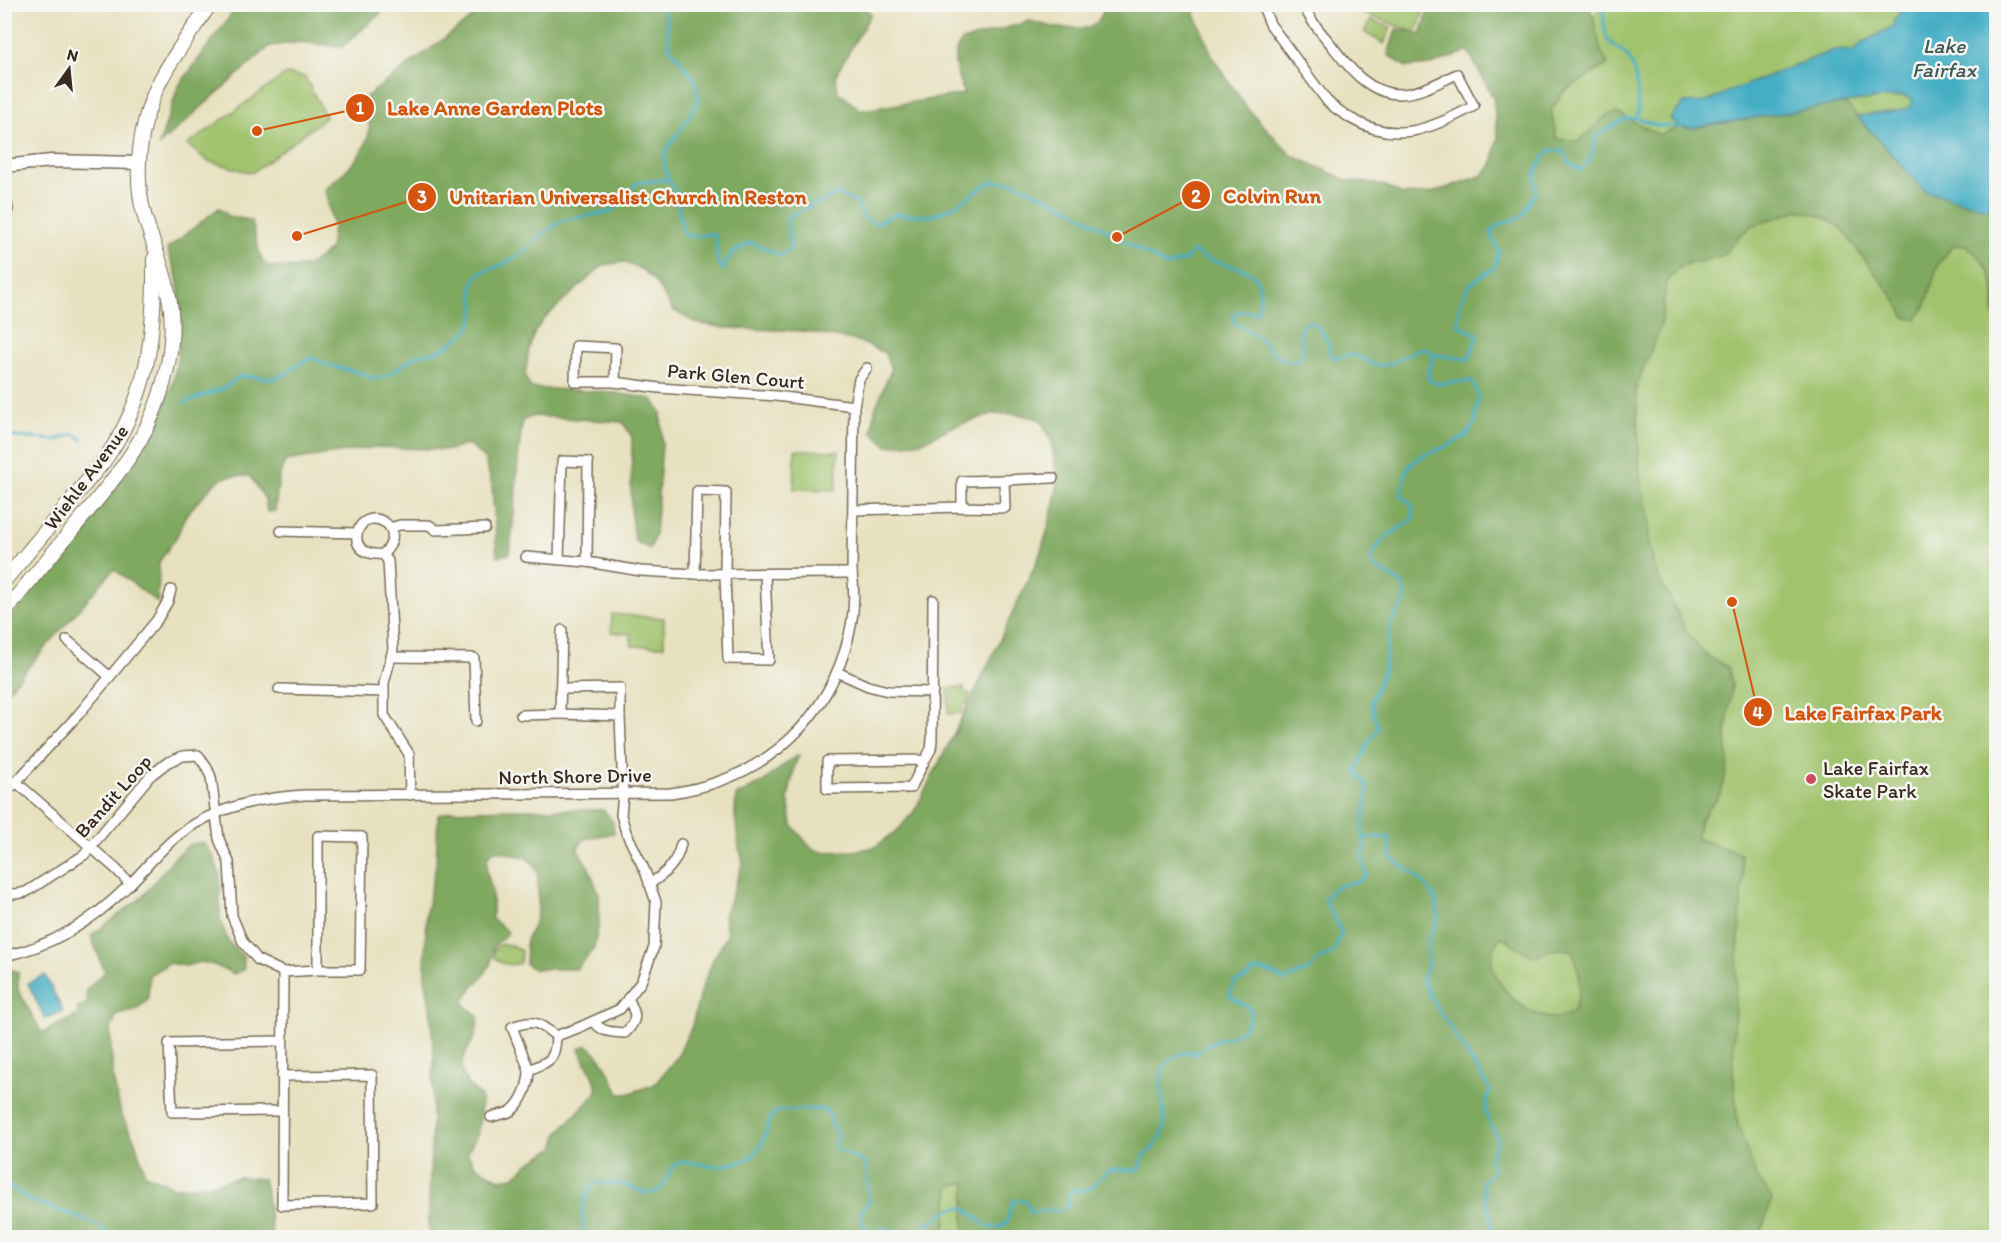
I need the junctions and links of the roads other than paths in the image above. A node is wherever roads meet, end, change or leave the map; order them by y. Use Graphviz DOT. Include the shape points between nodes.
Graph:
graph roads {
  1 [pos="210,4"];
  2 [pos="1262,4"];
  3 [pos="1303,4"];
  4 [pos="139,163"];
  5 [pos="4,166"];
  6 [pos="4,186"];
  7 [pos="9,210"];
  8 [pos="153,245"];
  9 [pos="867,368"];
  10 [pos="615,382"];
  11 [pos="854,406"];
  12 [pos="1053,478"];
  13 [pos="1004,480"];
  14 [pos="962,507"];
  15 [pos="854,510"];
  16 [pos="390,528"];
  17 [pos="485,528"];
  18 [pos="281,531"];
  19 [pos="357,533"];
  20 [pos="383,554"];
  21 [pos="526,556"];
  22 [pos="560,560"];
  23 [pos="587,562"];
  24 [pos="852,573"];
  25 [pos="695,574"];
  26 [pos="725,574"];
  27 [pos="765,574"];
  28 [pos="4,581"];
  29 [pos="171,590"];
  30 [pos="933,600"];
  31 [pos="4,612"];
  32 [pos="562,630"];
  33 [pos="67,640"];
  34 [pos="392,657"];
  35 [pos="837,672"];
  36 [pos="109,676"];
  37 [pos="279,689"];
  38 [pos="561,689"];
  39 [pos="384,692"];
  40 [pos="933,692"];
  41 [pos="560,714"];
  42 [pos="521,716"];
  43 [pos="620,716"];
  44 [pos="476,721"];
  45 [pos="925,760"];
  46 [pos="16,782"];
  47 [pos="623,794"];
  48 [pos="4,795"];
  49 [pos="410,795"];
  50 [pos="215,813"];
  51 [pos="681,844"];
  52 [pos="91,847"];
  53 [pos="130,884"];
  54 [pos="649,884"];
  55 [pos="4,890"];
  56 [pos="4,956"];
  57 [pos="318,970"];
  58 [pos="283,972"];
  59 [pos="628,998"];
  60 [pos="594,1021"];
  61 [pos="556,1036"];
  62 [pos="282,1041"];
  63 [pos="529,1070"];
  64 [pos="282,1076"];
  65 [pos="282,1111"];
  66 [pos="491,1117"];
  1 -- 4 [label="main road, Wiehle Avenue" via="159,83 146,120"];
  2 -- 3 [label="street" via="1270,24 1327,101 1361,124 1405,133 1421,130 1474,106 1457,74 1403,94 1384,92 1371,85 1350,69"];
  4 -- 5 [label="street" via="51,161"];
  4 -- 8 [label="main road, Wiehle Avenue" via="142,204"];
  6 -- 7 [label="street"];
  8 -- 28 [label="main road, Wiehle Avenue" via="152,337 146,369 128,421 104,461"];
  8 -- 31 [label="main road, Wiehle Avenue" via="169,293 171,336 158,403 120,471"];
  9 -- 11 [label="street, North Shore Drive" via="859,379"];
  10 -- 10 [label="street, Park Glen Court" via="575,382 576,346 616,348"];
  10 -- 11 [label="street, Park Glen Court"];
  11 -- 15 [label="street, North Shore Drive"];
  12 -- 13 [label="street"];
  13 -- 14 [label="street" via="962,481"];
  13 -- 14 [label="street" via="1005,508"];
  14 -- 15 [label="street"];
  15 -- 24 [label="street, North Shore Drive"];
  16 -- 17 [label="street"];
  16 -- 19 [label="street" via="378,518 369,519"];
  16 -- 20 [label="street" via="392,540"];
  18 -- 19 [label="street"];
  19 -- 20 [label="street" via="357,544 364,551"];
  20 -- 34 [label="street" via="388,561"];
  21 -- 22 [label="street"];
  22 -- 23 [label="street"];
  22 -- 23 [label="street" via="562,461 588,462"];
  23 -- 25 [label="street"];
  24 -- 27 [label="street"];
  24 -- 35 [label="street, North Shore Drive" via="853,616"];
  25 -- 26 [label="street"];
  25 -- 26 [label="street" via="697,491 726,492"];
  26 -- 27 [label="street"];
  26 -- 27 [label="street" via="728,659 769,660"];
  29 -- 36 [label="street" via="157,620"];
  30 -- 40 [label="street"];
  32 -- 38 [label="street"];
  33 -- 36 [label="street"];
  34 -- 39 [label="street"];
  34 -- 44 [label="street" via="474,658"];
  35 -- 40 [label="street" via="888,691"];
  35 -- 47 [label="street, North Shore Drive" via="806,722 754,766 692,790"];
  36 -- 46 [label="street"];
  37 -- 39 [label="street"];
  38 -- 41 [label="street"];
  38 -- 43 [label="street" via="620,688"];
  39 -- 49 [label="street" via="384,715 409,754"];
  40 -- 45 [label="street" via="932,740"];
  41 -- 42 [label="street"];
  41 -- 43 [label="street"];
  43 -- 47 [label="street"];
  45 -- 45 [label="street" via="827,761 827,789 911,788"];
  46 -- 48 [label="street"];
  46 -- 52 [label="street"];
  47 -- 49 [label="street, North Shore Drive"];
  47 -- 54 [label="street" via="621,815"];
  49 -- 50 [label="street, North Shore Drive" via="273,797"];
  50 -- 52 [label="street, Bandit Loop" via="207,768 198,755 183,756 150,776"];
  50 -- 53 [label="street, North Shore Drive" via="177,837"];
  50 -- 58 [label="street" via="219,839 230,862 232,916 239,933 258,960"];
  51 -- 54 [label="street" via="671,868"];
  52 -- 53 [label="street"];
  52 -- 55 [label="street, Bandit Loop" via="26,892"];
  53 -- 56 [label="street, North Shore Drive" via="98,914 69,933 30,950"];
  54 -- 59 [label="street" via="656,902 654,947 641,981"];
  57 -- 57 [label="street" via="318,837 362,837 360,970"];
  57 -- 58 [label="street"];
  58 -- 62 [label="street"];
  59 -- 60 [label="street" via="620,1009"];
  59 -- 60 [label="street" via="635,1012 634,1024 625,1033 608,1032"];
  60 -- 61 [label="street"];
  61 -- 63 [label="street" via="555,1053"];
  61 -- 63 [label="street" via="536,1022 512,1027"];
  62 -- 64 [label="street"];
  62 -- 65 [label="street" via="169,1043 172,1112"];
  63 -- 66 [label="street" via="523,1096 510,1112"];
  64 -- 65 [label="street"];
  64 -- 65 [label="street" via="372,1075 373,1203 282,1205"];
}
